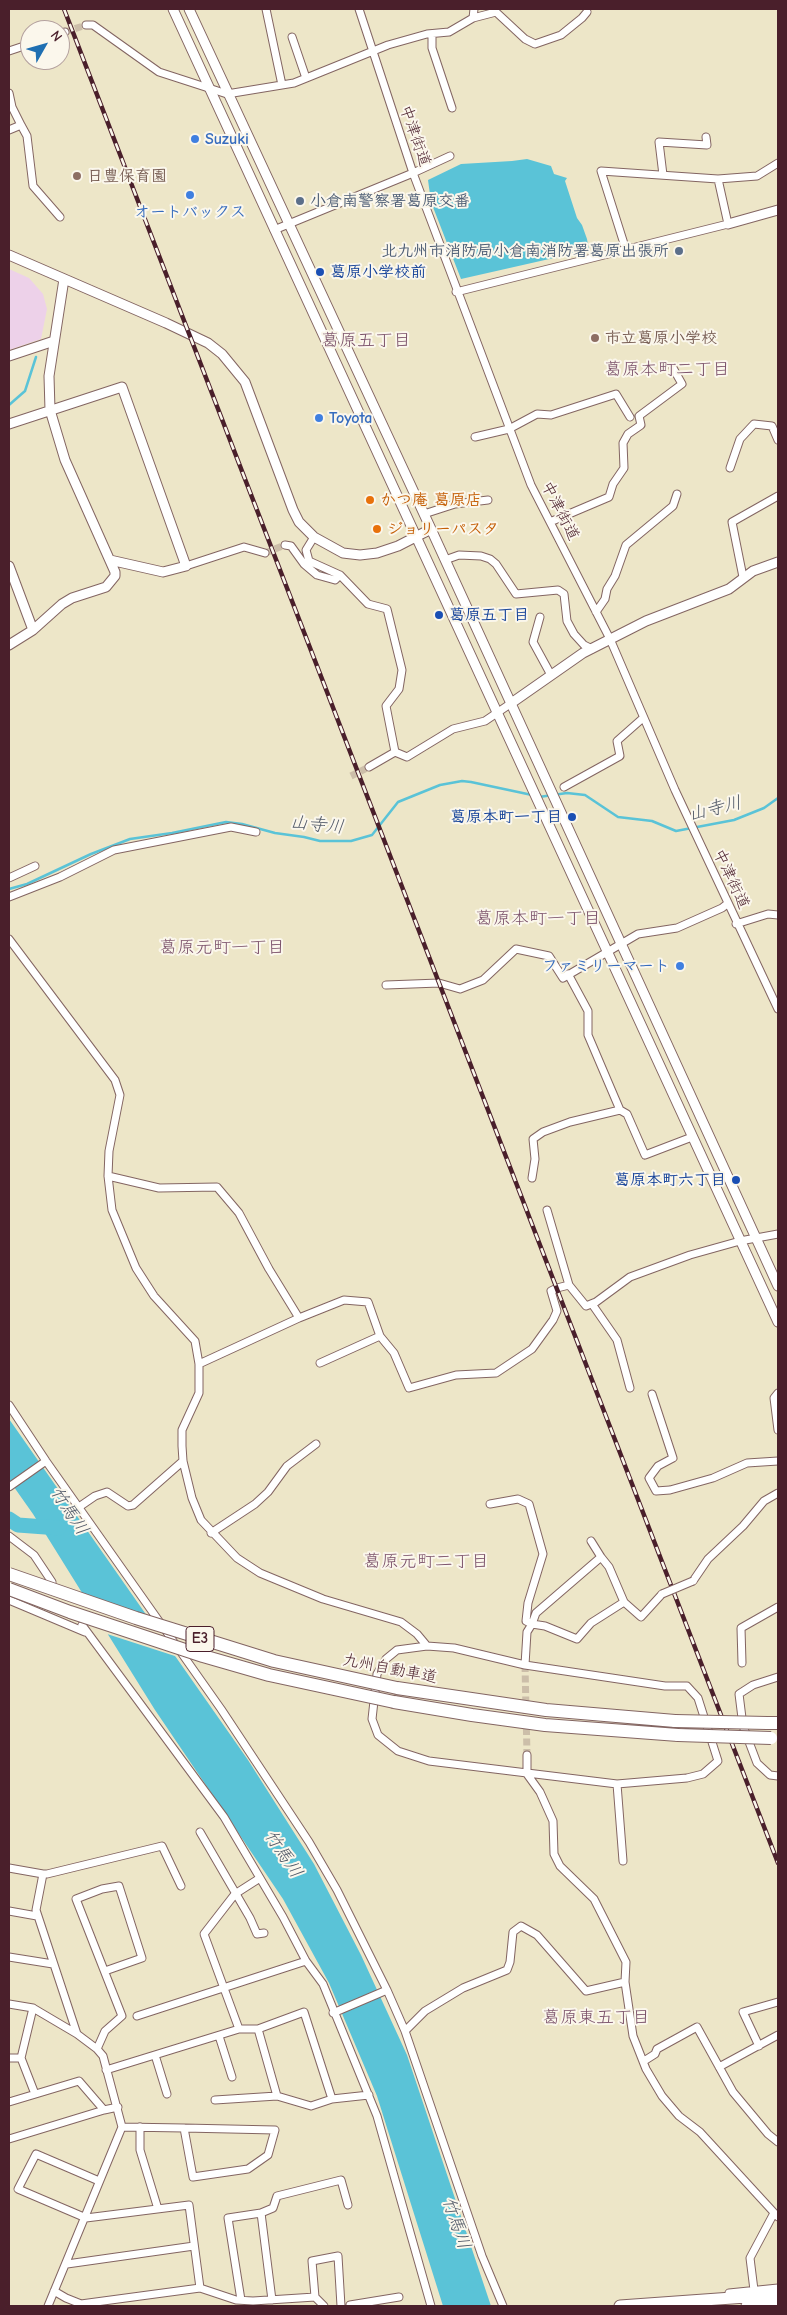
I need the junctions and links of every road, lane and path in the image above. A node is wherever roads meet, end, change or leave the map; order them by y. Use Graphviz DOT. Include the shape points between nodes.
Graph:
graph roads {
  1 [pos="173,9"];
  2 [pos="189,9"];
  3 [pos="266,9"];
  4 [pos="359,9"];
  5 [pos="474,9"];
  6 [pos="587,10"];
  7 [pos="473,18"];
  8 [pos="86,25"];
  9 [pos="432,34"];
  10 [pos="292,37"];
  11 [pos="372,51"];
  12 [pos="306,78"];
  13 [pos="282,85"];
  14 [pos="207,86"];
  15 [pos="9,93"];
  16 [pos="227,94"];
  17 [pos="452,108"];
  18 [pos="21,125"];
  19 [pos="9,130"];
  20 [pos="706,137"];
  21 [pos="450,156"];
  22 [pos="778,163"];
  23 [pos="413,173"];
  24 [pos="663,175"];
  25 [pos="718,179"];
  26 [pos="778,210"];
  27 [pos="60,217"];
  28 [pos="290,224"];
  29 [pos="728,224"];
  30 [pos="274,230"];
  31 [pos="626,250"];
  32 [pos="9,255"];
  33 [pos="64,279"];
  34 [pos="456,292"];
  35 [pos="54,341"];
  36 [pos="9,356"];
  37 [pos="673,368"];
  38 [pos="50,410"];
  39 [pos="630,418"];
  40 [pos="9,424"];
  41 [pos="509,429"];
  42 [pos="476,437"];
  43 [pos="778,440"];
  44 [pos="730,468"];
  45 [pos="677,494"];
  46 [pos="778,496"];
  47 [pos="488,500"];
  48 [pos="424,514"];
  49 [pos="550,522"];
  50 [pos="431,529"];
  51 [pos="417,536"];
  52 [pos="314,537"];
  53 [pos="285,545"];
  54 [pos="265,553"];
  55 [pos="110,560"];
  56 [pos="445,560"];
  57 [pos="778,562"];
  58 [pos="9,566"];
  59 [pos="186,566"];
  60 [pos="340,575"];
  61 [pos="743,578"];
  62 [pos="596,612"];
  63 [pos="540,616"];
  64 [pos="33,630"];
  65 [pos="610,639"];
  66 [pos="9,644"];
  67 [pos="592,649"];
  68 [pos="551,675"];
  69 [pos="510,704"];
  70 [pos="498,712"];
  71 [pos="643,718"];
  72 [pos="395,752"];
  73 [pos="369,767"];
  74 [pos="564,787"];
  75 [pos="256,832"];
  76 [pos="34,866"];
  77 [pos="9,878"];
  78 [pos="9,896"];
  79 [pos="727,904"];
  80 [pos="778,915"];
  81 [pos="736,924"];
  82 [pos="9,939"];
  83 [pos="619,943"];
  84 [pos="606,951"];
  85 [pos="568,974"];
  86 [pos="386,985"];
  87 [pos="778,1009"];
  88 [pos="620,1110"];
  89 [pos="692,1137"];
  90 [pos="108,1176"];
  91 [pos="532,1178"];
  92 [pos="547,1210"];
  93 [pos="778,1234"];
  94 [pos="756,1238"];
  95 [pos="740,1241"];
  96 [pos="569,1285"];
  97 [pos="778,1286"];
  98 [pos="592,1304"];
  99 [pos="299,1318"];
  100 [pos="778,1322"];
  101 [pos="380,1336"];
  102 [pos="320,1363"];
  103 [pos="199,1364"];
  104 [pos="630,1388"];
  105 [pos="778,1393"];
  106 [pos="652,1394"];
  107 [pos="9,1405"];
  108 [pos="778,1430"];
  109 [pos="316,1444"];
  110 [pos="183,1461"];
  111 [pos="778,1461"];
  112 [pos="44,1462"];
  113 [pos="9,1487"];
  114 [pos="778,1494"];
  115 [pos="490,1504"];
  116 [pos="79,1507"];
  117 [pos="212,1533"];
  118 [pos="9,1536"];
  119 [pos="591,1542"];
  120 [pos="601,1557"];
  121 [pos="9,1574"];
  122 [pos="52,1582"];
  123 [pos="9,1589"];
  124 [pos="9,1600"];
  125 [pos="624,1602"];
  126 [pos="778,1607"];
  127 [pos="532,1624"];
  128 [pos="82,1625"];
  129 [pos="88,1633"];
  130 [pos="426,1646"];
  131 [pos="742,1663"];
  132 [pos="525,1665"];
  133 [pos="778,1677"];
  134 [pos="773,1723"];
  135 [pos="774,1738"];
  136 [pos="527,1756"];
  137 [pos="527,1774"];
  138 [pos="778,1776"];
  139 [pos="617,1784"];
  140 [pos="200,1832"];
  141 [pos="623,1861"];
  142 [pos="9,1868"];
  143 [pos="42,1874"];
  144 [pos="260,1878"];
  145 [pos="181,1886"];
  146 [pos="236,1894"];
  147 [pos="9,1912"];
  148 [pos="38,1916"];
  149 [pos="264,1933"];
  150 [pos="9,1957"];
  151 [pos="306,1961"];
  152 [pos="53,1964"];
  153 [pos="104,1971"];
  154 [pos="625,1982"];
  155 [pos="225,1988"];
  156 [pos="387,1990"];
  157 [pos="778,2002"];
  158 [pos="9,2004"];
  159 [pos="33,2008"];
  160 [pos="333,2013"];
  161 [pos="137,2016"];
  162 [pos="239,2029"];
  163 [pos="258,2029"];
  164 [pos="405,2032"];
  165 [pos="77,2034"];
  166 [pos="778,2035"];
  167 [pos="219,2036"];
  168 [pos="759,2046"];
  169 [pos="97,2049"];
  170 [pos="155,2055"];
  171 [pos="9,2058"];
  172 [pos="21,2058"];
  173 [pos="644,2061"];
  174 [pos="719,2067"];
  175 [pos="106,2070"];
  176 [pos="232,2077"];
  177 [pos="35,2094"];
  178 [pos="167,2094"];
  179 [pos="369,2095"];
  180 [pos="277,2096"];
  181 [pos="332,2099"];
  182 [pos="215,2100"];
  183 [pos="9,2102"];
  184 [pos="118,2107"];
  185 [pos="104,2110"];
  186 [pos="122,2127"];
  187 [pos="140,2127"];
  188 [pos="184,2128"];
  189 [pos="9,2139"];
  190 [pos="778,2142"];
  191 [pos="99,2181"];
  192 [pos="348,2205"];
  193 [pos="158,2209"];
  194 [pos="261,2213"];
  195 [pos="776,2215"];
  196 [pos="86,2218"];
  197 [pos="194,2246"];
  198 [pos="67,2264"];
  199 [pos="200,2288"];
  200 [pos="754,2290"];
  201 [pos="54,2291"];
  202 [pos="777,2296"];
  203 [pos="316,2297"];
  204 [pos="399,2297"];
  205 [pos="241,2300"];
  206 [pos="272,2300"];
  207 [pos="657,2302"];
  208 [pos="48,2306"];
  209 [pos="324,2306"];
  210 [pos="341,2306"];
  211 [pos="349,2306"];
  212 [pos="431,2306"];
  213 [pos="503,2306"];
  214 [pos="620,2306"];
  215 [pos="747,2306"];
  1 -- 14 [label="street"];
  2 -- 16 [label="street"];
  3 -- 13 [label="street"];
  4 -- 11 [label="street, 中津街道"];
  5 -- 7 [label="street"];
  6 -- 7 [label="street" via="561,35 535,44 496,12"];
  7 -- 9 [label="street" via="448,32"];
  8 -- 14 [label="street" via="93,25 159,72"];
  9 -- 11 [label="street"];
  9 -- 17 [label="street" via="432,48"];
  10 -- 12 [label="street"];
  11 -- 12 [label="street"];
  11 -- 23 [label="street, 中津街道"];
  12 -- 13 [label="street"];
  13 -- 16 [label="street"];
  14 -- 16 [label="street"];
  14 -- 30 [label="street"];
  15 -- 18 [label="street"];
  16 -- 28 [label="street"];
  18 -- 19 [label="street"];
  18 -- 27 [label="street" via="27,136 33,186"];
  20 -- 24 [label="street" via="706,145 659,142"];
  21 -- 23 [label="street"];
  22 -- 25 [label="street" via="757,176"];
  23 -- 28 [label="street"];
  23 -- 34 [label="street, 中津街道"];
  24 -- 25 [label="street"];
  24 -- 31 [label="street" via="601,171"];
  25 -- 29 [label="street"];
  26 -- 29 [label="street"];
  28 -- 30 [label="street"];
  28 -- 48 [label="street"];
  29 -- 31 [label="street"];
  30 -- 51 [label="street"];
  31 -- 34 [label="street"];
  32 -- 33 [label="street"];
  33 -- 35 [label="street"];
  33 -- 52 [label="street" via="166,323 208,343 222,354 245,382 292,510"];
  34 -- 41 [label="street, 中津街道"];
  35 -- 36 [label="street"];
  35 -- 38 [label="street" via="49,376"];
  37 -- 49 [label="street" via="682,384 639,416 641,425 628,434 623,443 624,468 610,497"];
  38 -- 40 [label="street"];
  38 -- 55 [label="street" via="65,460"];
  38 -- 59 [label="street" via="122,387"];
  39 -- 41 [label="street" via="616,394 551,414 537,414"];
  41 -- 42 [label="street"];
  41 -- 49 [label="street, 中津街道"];
  43 -- 44 [label="street" via="772,426 754,424 740,439"];
  45 -- 62 [label="street" via="673,506 626,545 616,576"];
  46 -- 61 [label="street" via="732,522"];
  47 -- 48 [label="street" via="455,504"];
  48 -- 50 [label="street"];
  49 -- 62 [label="street, 中津街道"];
  50 -- 51 [label="street"];
  50 -- 56 [label="street"];
  51 -- 52 [label="street" via="377,553 360,555 343,553"];
  51 -- 70 [label="street"];
  52 -- 60 [label="street" via="306,550 309,561"];
  53 -- 60 [label="street" via="291,546 304,564 318,575 335,580"];
  54 -- 59 [label="street" via="244,546"];
  55 -- 59 [label="street" via="163,572"];
  55 -- 64 [label="street" via="115,572 110,584 72,598"];
  56 -- 67 [label="street" via="459,555 490,559 516,594 558,590 564,594 567,621 574,634"];
  56 -- 69 [label="street"];
  57 -- 61 [label="street"];
  58 -- 64 [label="street"];
  60 -- 72 [label="street" via="368,604 387,609 402,670 399,689 386,706"];
  61 -- 65 [label="street" via="728,588"];
  62 -- 65 [label="street, 中津街道"];
  63 -- 68 [label="street" via="533,642"];
  64 -- 66 [label="street"];
  65 -- 67 [label="street"];
  65 -- 71 [label="street, 中津街道"];
  67 -- 68 [label="street"];
  68 -- 69 [label="street"];
  69 -- 70 [label="street"];
  69 -- 83 [label="street"];
  70 -- 72 [label="street" via="485,721 454,728 407,757"];
  70 -- 84 [label="street"];
  71 -- 74 [label="street" via="617,741 620,756"];
  71 -- 79 [label="street, 中津街道"];
  72 -- 73 [label="street"];
  75 -- 78 [label="street" via="231,827 114,850 60,877"];
  76 -- 77 [label="street"];
  79 -- 81 [label="street, 中津街道"];
  79 -- 83 [label="street" via="677,928 638,934"];
  80 -- 81 [label="street" via="768,914"];
  81 -- 87 [label="street, 中津街道"];
  82 -- 90 [label="street" via="115,1080 120,1095 109,1151"];
  83 -- 84 [label="street"];
  83 -- 94 [label="street"];
  84 -- 85 [label="street"];
  84 -- 89 [label="street"];
  85 -- 86 [label="street" via="564,978 549,956 516,949 483,980 460,989 439,983"];
  85 -- 88 [label="street" via="588,1011 588,1035"];
  88 -- 89 [label="street" via="627,1114 645,1155"];
  88 -- 91 [label="street" via="570,1122 533,1139 535,1159"];
  89 -- 95 [label="street"];
  90 -- 99 [label="street" via="160,1188 217,1187 239,1213"];
  90 -- 103 [label="street" via="112,1210 136,1268 154,1296 195,1341"];
  92 -- 96 [label="street"];
  93 -- 94 [label="street"];
  94 -- 95 [label="street"];
  94 -- 97 [label="street"];
  95 -- 98 [label="street" via="630,1277"];
  95 -- 100 [label="street"];
  96 -- 98 [label="street" via="583,1304"];
  96 -- 101 [label="street" via="551,1291 558,1311 532,1349 496,1373 456,1375 409,1388 394,1353"];
  98 -- 104 [label="street" via="617,1340"];
  99 -- 101 [label="street" via="344,1300 368,1302"];
  99 -- 103 [label="street"];
  101 -- 102 [label="street"];
  103 -- 110 [label="street" via="199,1393 182,1430"];
  105 -- 108 [label="street" via="774,1398"];
  106 -- 111 [label="street" via="672,1458 658,1466 649,1478 656,1491 713,1478 747,1463"];
  107 -- 112 [label="street"];
  109 -- 117 [label="street" via="286,1466 255,1504"];
  110 -- 116 [label="street" via="133,1505 128,1506 107,1492"];
  110 -- 117 [label="street" via="192,1498 201,1520"];
  112 -- 113 [label="street"];
  112 -- 116 [label="street"];
  114 -- 125 [label="street, bridge" via="764,1501 708,1559 693,1581 662,1594 641,1617"];
  115 -- 127 [label="street" via="518,1498 530,1504 543,1554 528,1603 526,1621"];
  116 -- 156 [label="street" via="221,1709 309,1842"];
  117 -- 130 [label="street" via="237,1558 260,1573 323,1599 401,1622 418,1634"];
  118 -- 122 [label="street" via="34,1555"];
  119 -- 120 [label="street"];
  120 -- 125 [label="street" via="609,1567"];
  120 -- 127 [label="street" via="536,1613"];
  121 -- 134 [label="highway, 九州自動車道 / E3, bridge" via="265,1659 396,1688 546,1710 675,1721"];
  123 -- 135 [label="highway, 九州自動車道 / E3, bridge" via="203,1656 269,1675 394,1702 545,1725"];
  124 -- 129 [label="street"];
  125 -- 127 [label="street" via="591,1623 577,1640"];
  126 -- 131 [label="street" via="741,1628"];
  127 -- 132 [label="street" via="528,1632"];
  128 -- 129 [label="street"];
  129 -- 144 [label="street" via="224,1817"];
  130 -- 132 [label="street" via="454,1648"];
  130 -- 137 [label="street" via="397,1650 386,1659 377,1674 372,1720 378,1735 398,1751 429,1761"];
  132 -- 139 [label="street" via="665,1686 687,1686 698,1698 718,1761 703,1774 687,1778"];
  133 -- 138 [label="street" via="753,1685 739,1694 743,1726 757,1763 770,1775"];
  136 -- 137 [label="street"];
  137 -- 139 [label="street"];
  137 -- 154 [label="street" via="540,1792 553,1821 554,1854 560,1866 594,1899 626,1962"];
  139 -- 141 [label="street"];
  140 -- 146 [label="street"];
  142 -- 143 [label="street"];
  143 -- 145 [label="street" via="162,1846"];
  143 -- 148 [label="street" via="36,1910"];
  144 -- 146 [label="street"];
  144 -- 151 [label="street"];
  146 -- 149 [label="street" via="257,1934"];
  146 -- 155 [label="street" via="204,1934"];
  147 -- 148 [label="street"];
  148 -- 152 [label="street"];
  150 -- 152 [label="street"];
  151 -- 155 [label="street"];
  151 -- 160 [label="street" via="323,1984"];
  152 -- 165 [label="street"];
  153 -- 153 [label="street" via="76,1898 119,1886 142,1958"];
  153 -- 169 [label="street" via="122,2016 105,2031"];
  154 -- 164 [label="street" via="586,1991 537,1935 521,1926 513,1932 507,1970 463,1988 425,2011"];
  154 -- 173 [label="street" via="633,2036"];
  155 -- 161 [label="street"];
  155 -- 162 [label="street"];
  156 -- 160 [label="street"];
  156 -- 164 [label="street"];
  157 -- 168 [label="street" via="743,2012"];
  158 -- 159 [label="street"];
  159 -- 165 [label="street"];
  159 -- 172 [label="street"];
  160 -- 179 [label="street"];
  162 -- 163 [label="street"];
  162 -- 167 [label="street"];
  163 -- 180 [label="street"];
  163 -- 181 [label="street" via="304,2012"];
  164 -- 213 [label="street" via="482,2256"];
  165 -- 169 [label="street"];
  166 -- 168 [label="street"];
  167 -- 170 [label="street"];
  167 -- 176 [label="street"];
  168 -- 174 [label="street"];
  169 -- 175 [label="street" via="103,2056"];
  170 -- 175 [label="street"];
  170 -- 178 [label="street"];
  171 -- 172 [label="street"];
  172 -- 177 [label="street"];
  173 -- 174 [label="street" via="657,2049 698,2027"];
  173 -- 195 [label="street" via="662,2096 679,2116 700,2132"];
  174 -- 190 [label="street" via="733,2092"];
  175 -- 184 [label="street"];
  177 -- 183 [label="street"];
  177 -- 185 [label="street" via="78,2081"];
  179 -- 181 [label="street"];
  179 -- 212 [label="street"];
  180 -- 181 [label="street" via="311,2106"];
  180 -- 182 [label="street"];
  184 -- 185 [label="street"];
  184 -- 186 [label="street"];
  185 -- 189 [label="street"];
  186 -- 187 [label="street"];
  186 -- 191 [label="street"];
  187 -- 188 [label="street"];
  187 -- 193 [label="street" via="140,2150"];
  188 -- 188 [label="street" via="266,2129 275,2130 268,2155 248,2169 193,2177"];
  191 -- 196 [label="street"];
  191 -- 196 [label="street" via="36,2154 18,2189"];
  192 -- 194 [label="street" via="341,2180 277,2196 274,2208"];
  193 -- 196 [label="street"];
  193 -- 197 [label="street" via="189,2205"];
  194 -- 205 [label="street" via="228,2218"];
  194 -- 206 [label="street"];
  195 -- 200 [label="street" via="750,2258"];
  196 -- 198 [label="street"];
  197 -- 198 [label="street"];
  197 -- 199 [label="street"];
  198 -- 201 [label="street"];
  199 -- 201 [label="street" via="81,2304"];
  199 -- 205 [label="street"];
  200 -- 202 [label="street"];
  200 -- 207 [label="street"];
  201 -- 208 [label="street"];
  202 -- 207 [label="main road"];
  202 -- 215 [label="main road"];
  203 -- 206 [label="street"];
  203 -- 209 [label="street"];
  203 -- 210 [label="street" via="312,2261 338,2256"];
  204 -- 211 [label="street"];
  205 -- 206 [label="street"];
  207 -- 214 [label="main road"];
}
